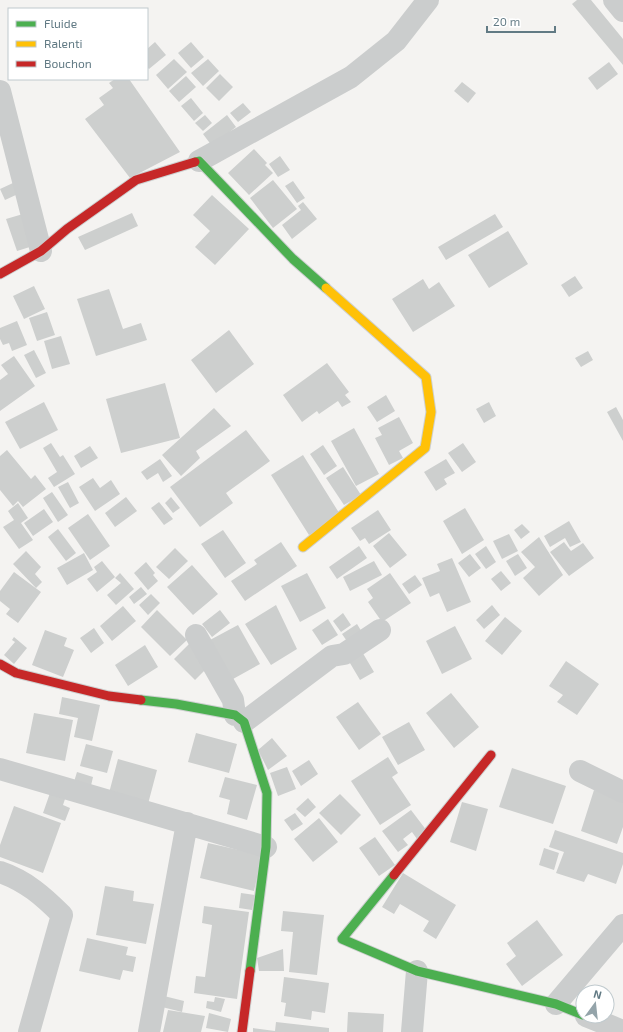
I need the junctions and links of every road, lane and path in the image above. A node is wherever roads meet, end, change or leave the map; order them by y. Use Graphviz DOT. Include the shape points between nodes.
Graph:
graph roads {
  1 [pos="428,0"];
  2 [pos="614,0"];
  3 [pos="623,11"];
  4 [pos="0,91"];
  5 [pos="199,161"];
  6 [pos="41,251"];
  7 [pos="0,274"];
  8 [pos="303,547"];
  9 [pos="380,630"];
  10 [pos="196,635"];
  11 [pos="0,664"];
  12 [pos="239,719"];
  13 [pos="491,755"];
  14 [pos="0,769"];
  15 [pos="580,771"];
  16 [pos="623,792"];
  17 [pos="187,823"];
  18 [pos="266,847"];
  19 [pos="0,872"];
  20 [pos="623,925"];
  21 [pos="417,972"];
  22 [pos="556,1004"];
  23 [pos="575,1012"];
  24 [pos="605,1024"];
  25 [pos="623,1031"];
  26 [pos="29,1032"];
  27 [pos="149,1032"];
  28 [pos="242,1032"];
  29 [pos="412,1032"];
  1 -- 5 [label="street" via="396,41 351,76"];
  2 -- 3 [label="street"];
  4 -- 6 [label="street"];
  5 -- 6 [label="street" via="136,180 67,229"];
  5 -- 8 [label="street" via="293,259 426,377 431,412 425,448"];
  6 -- 7 [label="street"];
  9 -- 12 [label="street" via="344,654 332,656"];
  10 -- 12 [label="street" via="234,700"];
  11 -- 12 [label="street" via="16,673 109,696 176,704"];
  12 -- 18 [label="street" via="267,793"];
  13 -- 21 [label="street" via="342,939"];
  14 -- 17 [label="street"];
  15 -- 16 [label="street"];
  17 -- 18 [label="street"];
  17 -- 27 [label="street"];
  18 -- 28 [label="street"];
  19 -- 26 [label="street" via="16,877 39,892 62,915"];
  20 -- 22 [label="street"];
  21 -- 22 [label="street"];
  21 -- 29 [label="street"];
  22 -- 23 [label="street"];
  24 -- 25 [label="street"];
}
